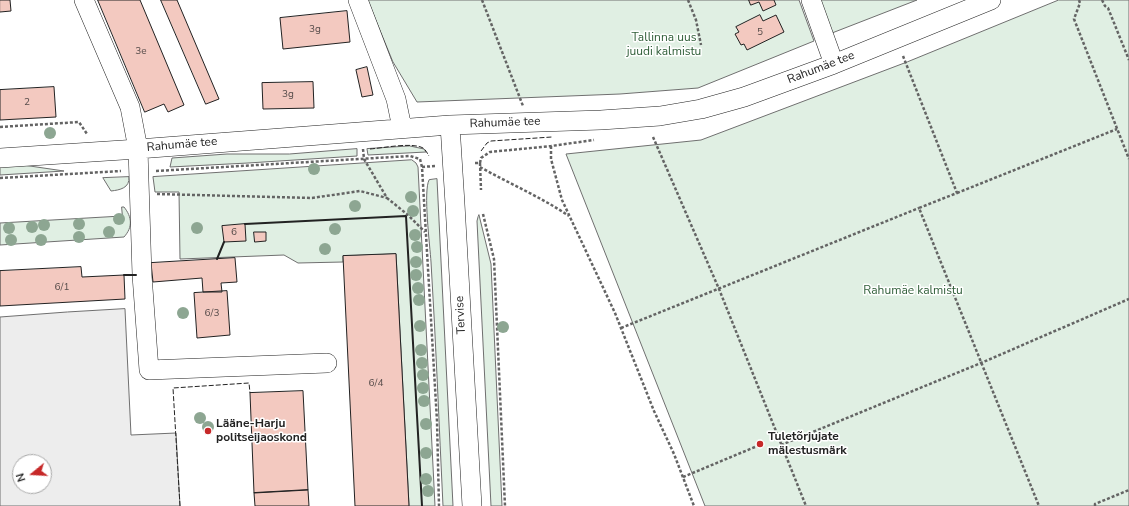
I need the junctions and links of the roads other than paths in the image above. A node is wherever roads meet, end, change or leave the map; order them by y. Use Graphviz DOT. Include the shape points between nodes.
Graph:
graph roads {
  1 [pos="84,0"];
  2 [pos="358,0"];
  3 [pos="811,0"];
  4 [pos="962,0"];
  5 [pos="991,0"];
  6 [pos="939,21"];
  7 [pos="834,64"];
  8 [pos="450,124"];
  9 [pos="402,128"];
  10 [pos="23,156"];
  11 [pos="0,158"];
  12 [pos="139,163"];
  13 [pos="327,363"];
  14 [pos="472,506"];
  1 -- 12 [label="street" via="130,107"];
  2 -- 9 [label="street" via="396,99"];
  3 -- 7 [label="street"];
  4 -- 6 [label="street" via="956,2"];
  5 -- 6 [label="street, Rahumäe tee"];
  6 -- 7 [label="street, Rahumäe tee"];
  7 -- 8 [label="street, Rahumäe tee" via="744,97 701,109 660,116"];
  8 -- 9 [label="street, Rahumäe tee"];
  8 -- 14 [label="street, Tervise"];
  9 -- 12 [label="street, Rahumäe tee"];
  10 -- 11 [label="street, Rahumäe tee"];
  10 -- 12 [label="street, Rahumäe tee" via="90,152"];
  10 -- 12 [label="street" via="61,166"];
  12 -- 13 [label="street" via="142,275 149,370"];
}
